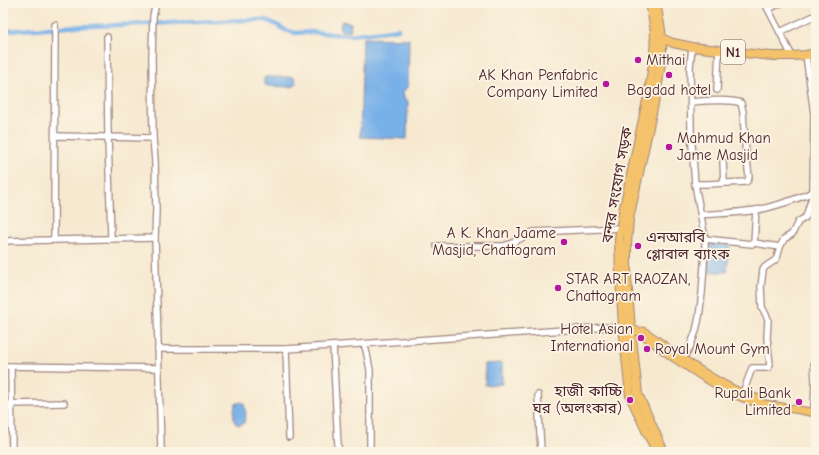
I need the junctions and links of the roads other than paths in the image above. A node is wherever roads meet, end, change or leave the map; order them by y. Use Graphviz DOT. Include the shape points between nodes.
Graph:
graph roads {
  1 [pos="650,3"];
  2 [pos="656,3"];
  3 [pos="765,3"];
  4 [pos="781,3"];
  5 [pos="155,8"];
  6 [pos="768,9"];
  7 [pos="816,15"];
  8 [pos="54,28"];
  9 [pos="780,32"];
  10 [pos="107,37"];
  11 [pos="658,38"];
  12 [pos="692,47"];
  13 [pos="719,50"];
  14 [pos="813,54"];
  15 [pos="792,56"];
  16 [pos="717,90"];
  17 [pos="691,102"];
  18 [pos="55,136"];
  19 [pos="108,136"];
  20 [pos="153,138"];
  21 [pos="723,162"];
  22 [pos="724,183"];
  23 [pos="695,184"];
  24 [pos="814,195"];
  25 [pos="756,210"];
  26 [pos="701,215"];
  27 [pos="621,228"];
  28 [pos="155,238"];
  29 [pos="112,239"];
  30 [pos="705,239"];
  31 [pos="54,240"];
  32 [pos="3,241"];
  33 [pos="754,243"];
  34 [pos="436,246"];
  35 [pos="780,247"];
  36 [pos="627,325"];
  37 [pos="364,344"];
  38 [pos="333,346"];
  39 [pos="158,349"];
  40 [pos="286,349"];
  41 [pos="682,358"];
  42 [pos="814,364"];
  43 [pos="3,366"];
  44 [pos="10,366"];
  45 [pos="158,368"];
  46 [pos="743,393"];
  47 [pos="538,395"];
  48 [pos="64,403"];
  49 [pos="11,406"];
  50 [pos="3,408"];
  51 [pos="815,410"];
  52 [pos="289,437"];
  53 [pos="12,452"];
  54 [pos="163,452"];
  55 [pos="338,452"];
  56 [pos="370,452"];
  57 [pos="541,452"];
  58 [pos="657,452"];
  59 [pos="664,452"];
  1 -- 11 [label="highway"];
  2 -- 11 [label="highway"];
  3 -- 6 [label="street"];
  4 -- 6 [label="street"];
  5 -- 20 [label="street"];
  6 -- 9 [label="street"];
  7 -- 9 [label="street"];
  8 -- 18 [label="street"];
  9 -- 15 [label="street"];
  10 -- 19 [label="street"];
  11 -- 12 [label="highway, N1"];
  11 -- 27 [label="highway, বন্দর সংযোগ সড়ক"];
  11 -- 36 [label="highway, বন্দর সংযোগ সড়ক" via="662,56 657,90 629,225"];
  12 -- 13 [label="highway, N1"];
  12 -- 17 [label="street"];
  13 -- 15 [label="highway, N1"];
  13 -- 16 [label="street"];
  14 -- 15 [label="highway, N1"];
  14 -- 24 [label="street"];
  17 -- 22 [label="street" via="742,104 749,177 746,182"];
  17 -- 23 [label="street"];
  18 -- 19 [label="street"];
  18 -- 31 [label="street"];
  19 -- 20 [label="street"];
  19 -- 29 [label="street"];
  20 -- 28 [label="street"];
  21 -- 22 [label="street"];
  22 -- 23 [label="street"];
  23 -- 26 [label="street"];
  24 -- 25 [label="street"];
  24 -- 35 [label="street" via="806,217 798,222 792,234 784,239"];
  25 -- 26 [label="street"];
  25 -- 33 [label="street"];
  26 -- 30 [label="street"];
  27 -- 34 [label="street" via="534,232 504,246"];
  27 -- 36 [label="highway, বন্দর সংযোগ সড়ক" via="620,277"];
  28 -- 29 [label="street"];
  28 -- 39 [label="street"];
  29 -- 31 [label="street"];
  30 -- 33 [label="street" via="740,244"];
  30 -- 41 [label="street" via="699,317 690,347"];
  31 -- 32 [label="street"];
  33 -- 35 [label="street"];
  35 -- 46 [label="street" via="777,258 763,270 761,287 762,307 768,319 770,365 768,368 752,368"];
  36 -- 37 [label="street"];
  36 -- 41 [label="main road" via="651,336"];
  36 -- 51 [label="main road" via="691,370 730,393 754,402"];
  36 -- 58 [label="highway, বন্দর সংযোগ সড়ক" via="630,396"];
  36 -- 59 [label="highway, বন্দর সংযোগ সড়ক" via="638,394"];
  37 -- 38 [label="street"];
  37 -- 56 [label="street" via="370,370"];
  38 -- 40 [label="street"];
  38 -- 55 [label="street"];
  39 -- 40 [label="street"];
  39 -- 45 [label="street"];
  40 -- 52 [label="street"];
  41 -- 46 [label="main road" via="725,385"];
  42 -- 51 [label="street"];
  43 -- 44 [label="street"];
  44 -- 45 [label="street"];
  44 -- 49 [label="street"];
  45 -- 54 [label="street"];
  46 -- 51 [label="main road" via="762,400"];
  47 -- 57 [label="street"];
  48 -- 49 [label="street"];
  49 -- 50 [label="street"];
  49 -- 53 [label="street"];
}
